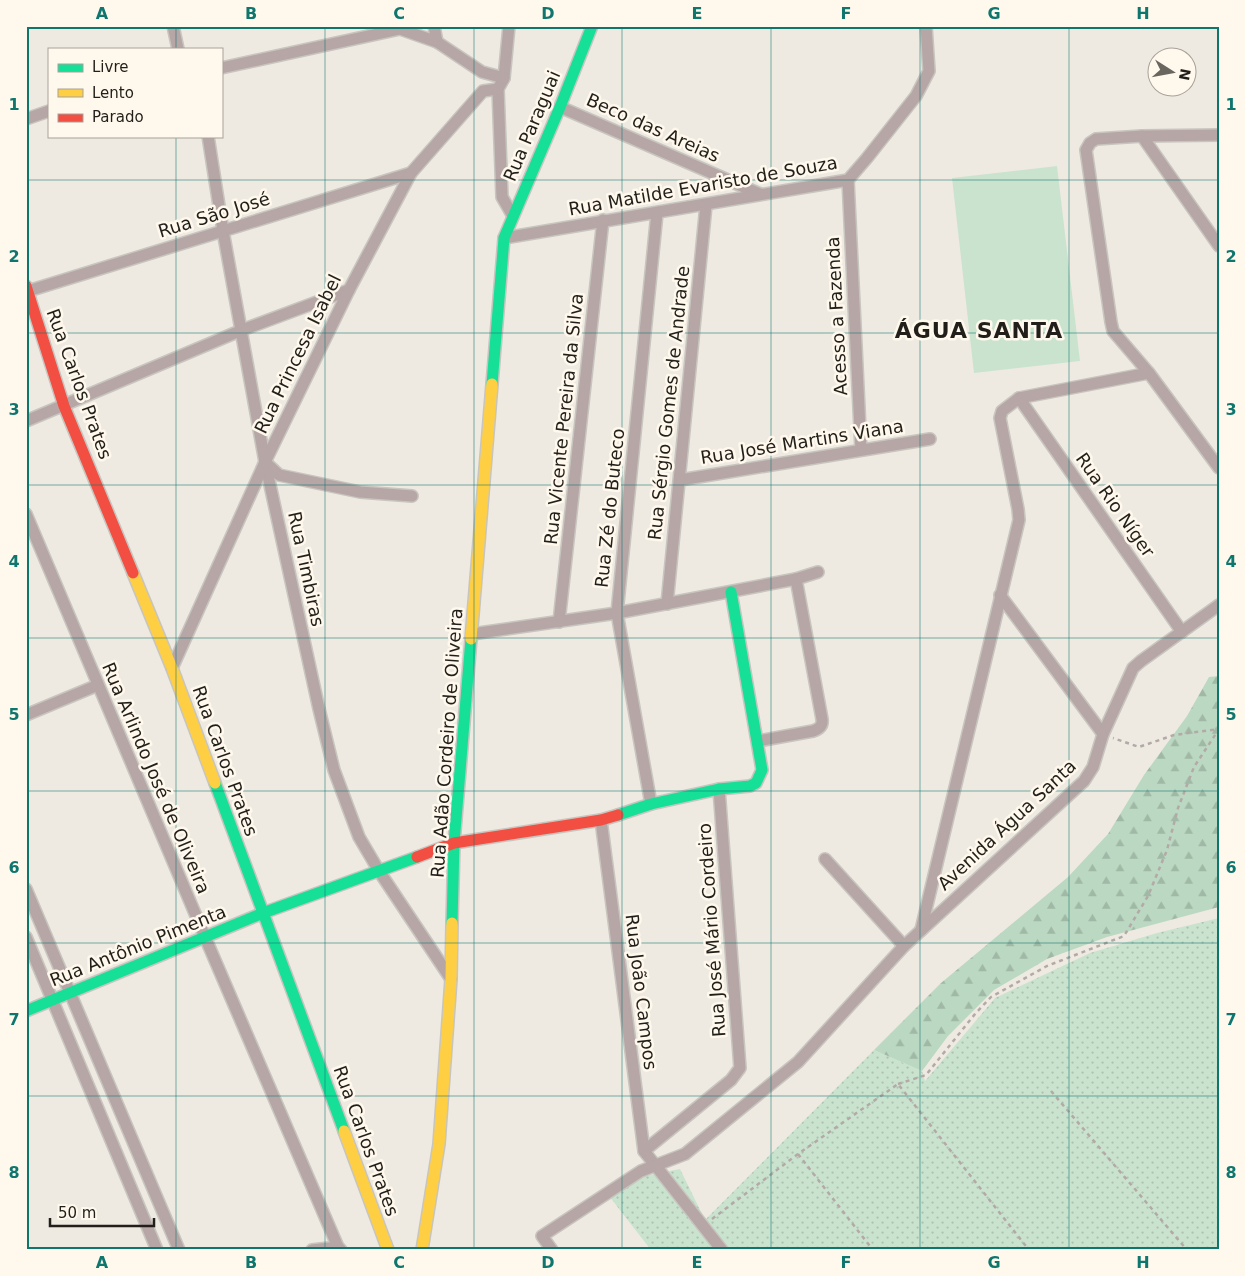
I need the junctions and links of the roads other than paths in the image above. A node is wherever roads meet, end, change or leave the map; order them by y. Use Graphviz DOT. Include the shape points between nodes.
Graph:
graph roads {
  1 [pos="173,26"];
  2 [pos="434,26"];
  3 [pos="510,26"];
  4 [pos="592,26"];
  5 [pos="926,26"];
  6 [pos="437,42"];
  7 [pos="178,48"];
  8 [pos="222,68"];
  9 [pos="504,78"];
  10 [pos="498,88"];
  11 [pos="560,106"];
  12 [pos="48,111"];
  13 [pos="26,119"];
  14 [pos="1219,135"];
  15 [pos="1142,136"];
  16 [pos="208,138"];
  17 [pos="411,172"];
  18 [pos="848,180"];
  19 [pos="760,194"];
  20 [pos="706,205"];
  21 [pos="657,213"];
  22 [pos="513,216"];
  23 [pos="604,220"];
  24 [pos="223,231"];
  25 [pos="504,238"];
  26 [pos="1219,246"];
  27 [pos="27,288"];
  28 [pos="349,290"];
  29 [pos="242,330"];
  30 [pos="1149,373"];
  31 [pos="1019,398"];
  32 [pos="64,406"];
  33 [pos="26,421"];
  34 [pos="930,439"];
  35 [pos="861,450"];
  36 [pos="265,462"];
  37 [pos="1219,468"];
  38 [pos="680,480"];
  39 [pos="412,496"];
  40 [pos="26,514"];
  41 [pos="818,572"];
  42 [pos="796,579"];
  43 [pos="731,592"];
  44 [pos="1000,595"];
  45 [pos="667,604"];
  46 [pos="1219,605"];
  47 [pos="617,613"];
  48 [pos="1213,614"];
  49 [pos="559,622"];
  50 [pos="1182,632"];
  51 [pos="472,634"];
  52 [pos="172,668"];
  53 [pos="98,685"];
  54 [pos="26,715"];
  55 [pos="1103,734"];
  56 [pos="758,741"];
  57 [pos="719,789"];
  58 [pos="651,804"];
  59 [pos="601,820"];
  60 [pos="454,843"];
  61 [pos="825,859"];
  62 [pos="379,872"];
  63 [pos="26,888"];
  64 [pos="263,913"];
  65 [pos="921,930"];
  66 [pos="26,937"];
  67 [pos="205,937"];
  68 [pos="904,946"];
  69 [pos="450,980"];
  70 [pos="70,993"];
  71 [pos="52,1000"];
  72 [pos="26,1011"];
  73 [pos="644,1151"];
  74 [pos="655,1165"];
  75 [pos="340,1249"];
  76 [pos="157,1250"];
  77 [pos="179,1250"];
  78 [pos="312,1250"];
  79 [pos="388,1250"];
  80 [pos="422,1250"];
  81 [pos="552,1250"];
  82 [pos="722,1250"];
  1 -- 7 [label="street"];
  2 -- 6 [label="street"];
  3 -- 9 [label="street"];
  4 -- 11 [label="street, Rua Paraguai"];
  5 -- 18 [label="street, Rua Matilde Evaristo de Souza" via="929,71 916,96"];
  6 -- 8 [label="street" via="400,29"];
  6 -- 9 [label="street" via="482,72"];
  9 -- 10 [label="street"];
  10 -- 17 [label="street, Rua Princesa Isabel" via="483,91"];
  10 -- 22 [label="street" via="502,198"];
  11 -- 19 [label="street, Beco das Areias"];
  11 -- 22 [label="street, Rua Paraguai"];
  12 -- 13 [label="street"];
  14 -- 15 [label="street"];
  15 -- 26 [label="street"];
  15 -- 30 [label="street" via="1096,139 1086,150 1113,331"];
  16 -- 24 [label="street, Rua Timbiras"];
  17 -- 24 [label="street, Rua São José"];
  17 -- 28 [label="street, Rua Princesa Isabel"];
  18 -- 19 [label="street, Rua Matilde Evaristo de Souza"];
  18 -- 35 [label="street, Acesso a Fazenda"];
  19 -- 20 [label="street, Rua Matilde Evaristo de Souza"];
  20 -- 21 [label="street, Rua Matilde Evaristo de Souza"];
  20 -- 38 [label="street, Rua Sérgio Gomes de Andrade"];
  21 -- 23 [label="street, Rua Matilde Evaristo de Souza"];
  21 -- 47 [label="street, Rua Zé do Buteco"];
  22 -- 25 [label="street, Rua Paraguai"];
  23 -- 25 [label="street, Rua Matilde Evaristo de Souza"];
  23 -- 49 [label="street, Rua Vicente Pereira da Silva"];
  24 -- 27 [label="street, Rua São José"];
  24 -- 29 [label="street, Rua Timbiras"];
  25 -- 51 [label="street, Rua Adão Cordeiro de Oliveira"];
  27 -- 32 [label="street, Rua Carlos Prates"];
  28 -- 29 [label="street"];
  28 -- 36 [label="street, Rua Princesa Isabel"];
  29 -- 32 [label="street"];
  29 -- 36 [label="street, Rua Timbiras"];
  30 -- 31 [label="street"];
  30 -- 37 [label="street"];
  31 -- 44 [label="street" via="1002,411 1000,418 1019,520"];
  31 -- 50 [label="street, Rua Rio Níger"];
  32 -- 33 [label="street"];
  32 -- 52 [label="street, Rua Carlos Prates"];
  34 -- 35 [label="street, Rua José Martins Viana"];
  35 -- 38 [label="street, Rua José Martins Viana"];
  36 -- 39 [label="street" via="279,475 360,492"];
  36 -- 52 [label="street, Rua Princesa Isabel"];
  36 -- 62 [label="street, Rua Timbiras" via="334,770 359,837"];
  38 -- 45 [label="street, Rua Sérgio Gomes de Andrade"];
  40 -- 53 [label="street, Rua Arlindo José de Oliveira"];
  41 -- 42 [label="street"];
  42 -- 43 [label="street"];
  42 -- 56 [label="street" via="822,725 813,731"];
  43 -- 45 [label="street"];
  43 -- 56 [label="street"];
  44 -- 55 [label="street"];
  44 -- 65 [label="street"];
  45 -- 47 [label="street"];
  46 -- 48 [label="street, Avenida Água Santa"];
  47 -- 49 [label="street"];
  47 -- 58 [label="street, Rua Zé do Buteco"];
  48 -- 50 [label="street, Avenida Água Santa"];
  49 -- 51 [label="street"];
  50 -- 55 [label="street, Avenida Água Santa" via="1133,668"];
  51 -- 60 [label="street, Rua Adão Cordeiro de Oliveira"];
  52 -- 64 [label="street, Rua Carlos Prates"];
  53 -- 54 [label="street"];
  53 -- 67 [label="street, Rua Arlindo José de Oliveira"];
  55 -- 65 [label="street, Avenida Água Santa" via="1093,767 1084,781"];
  56 -- 57 [label="street" via="762,770 756,783"];
  57 -- 58 [label="street"];
  57 -- 73 [label="street, Rua José Mário Cordeiro" via="740,1068 731,1080"];
  58 -- 59 [label="street"];
  59 -- 60 [label="street"];
  59 -- 73 [label="street, Rua João Campos"];
  60 -- 62 [label="street"];
  60 -- 69 [label="street, Rua Adão Cordeiro de Oliveira"];
  61 -- 68 [label="street"];
  62 -- 64 [label="street"];
  62 -- 69 [label="street, Rua Timbiras"];
  63 -- 70 [label="street"];
  64 -- 67 [label="street, Rua Antônio Pimenta"];
  64 -- 79 [label="street, Rua Carlos Prates"];
  65 -- 68 [label="street, Avenida Água Santa"];
  66 -- 71 [label="street"];
  67 -- 70 [label="street, Rua Antônio Pimenta"];
  67 -- 75 [label="street, Rua Arlindo José de Oliveira"];
  68 -- 74 [label="street, Avenida Água Santa" via="798,1062 685,1154"];
  69 -- 80 [label="street, Rua Adão Cordeiro de Oliveira" via="439,1144"];
  70 -- 71 [label="street, Rua Antônio Pimenta"];
  70 -- 77 [label="street"];
  71 -- 72 [label="street, Rua Antônio Pimenta"];
  71 -- 76 [label="street"];
  73 -- 74 [label="street"];
  74 -- 81 [label="street, Avenida Água Santa" via="542,1236"];
  74 -- 82 [label="street"];
  75 -- 78 [label="street"];
}
